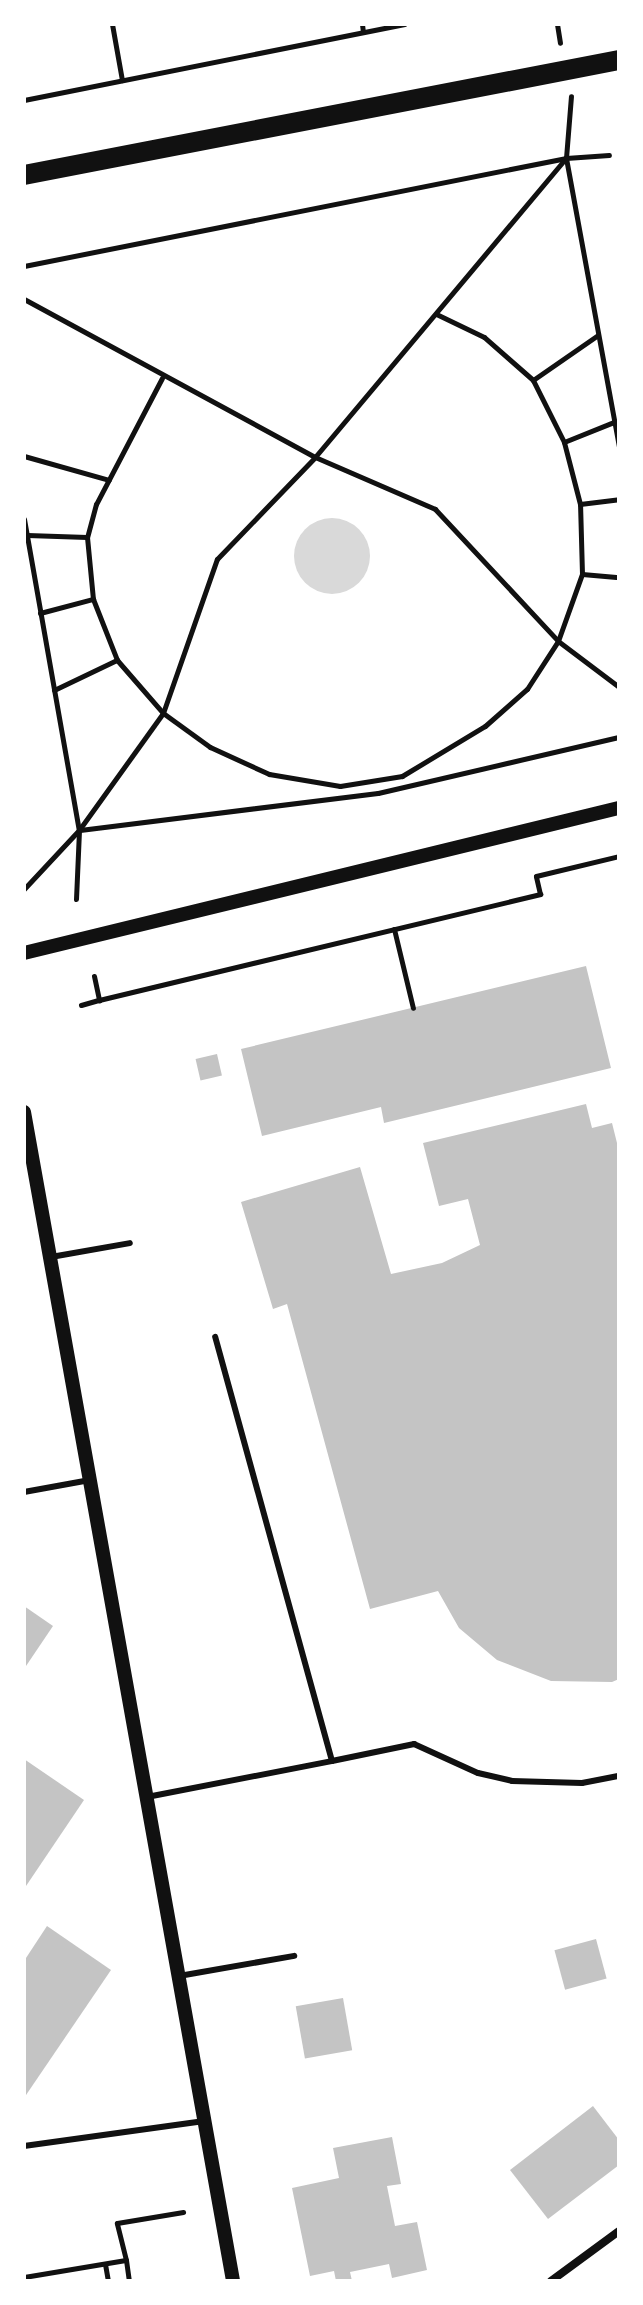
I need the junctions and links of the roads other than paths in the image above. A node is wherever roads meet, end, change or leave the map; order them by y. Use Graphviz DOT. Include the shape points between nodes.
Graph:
graph roads {
  1 [pos="619,60"];
  2 [pos="24,175"];
  3 [pos="619,808"];
  4 [pos="24,953"];
  5 [pos="24,1112"];
  6 [pos="130,1243"];
  7 [pos="50,1257"];
  8 [pos="215,1337"];
  9 [pos="90,1480"];
  10 [pos="24,1492"];
  11 [pos="332,1761"];
  12 [pos="619,1776"];
  13 [pos="147,1797"];
  14 [pos="294,1956"];
  15 [pos="179,1976"];
  16 [pos="204,2121"];
  17 [pos="24,2146"];
  18 [pos="619,2231"];
  19 [pos="233,2281"];
  20 [pos="551,2281"];
  1 -- 2 [label="main road"];
  3 -- 4 [label="street"];
  5 -- 7 [label="street"];
  6 -- 7 [label="lane"];
  7 -- 9 [label="street"];
  8 -- 11 [label="lane"];
  9 -- 10 [label="lane"];
  9 -- 13 [label="street"];
  11 -- 12 [label="lane" via="414,1744 478,1773 512,1781 582,1783"];
  11 -- 13 [label="lane"];
  13 -- 15 [label="street"];
  14 -- 15 [label="lane"];
  15 -- 16 [label="street"];
  16 -- 17 [label="lane"];
  16 -- 19 [label="street"];
  18 -- 20 [label="street"];
}
